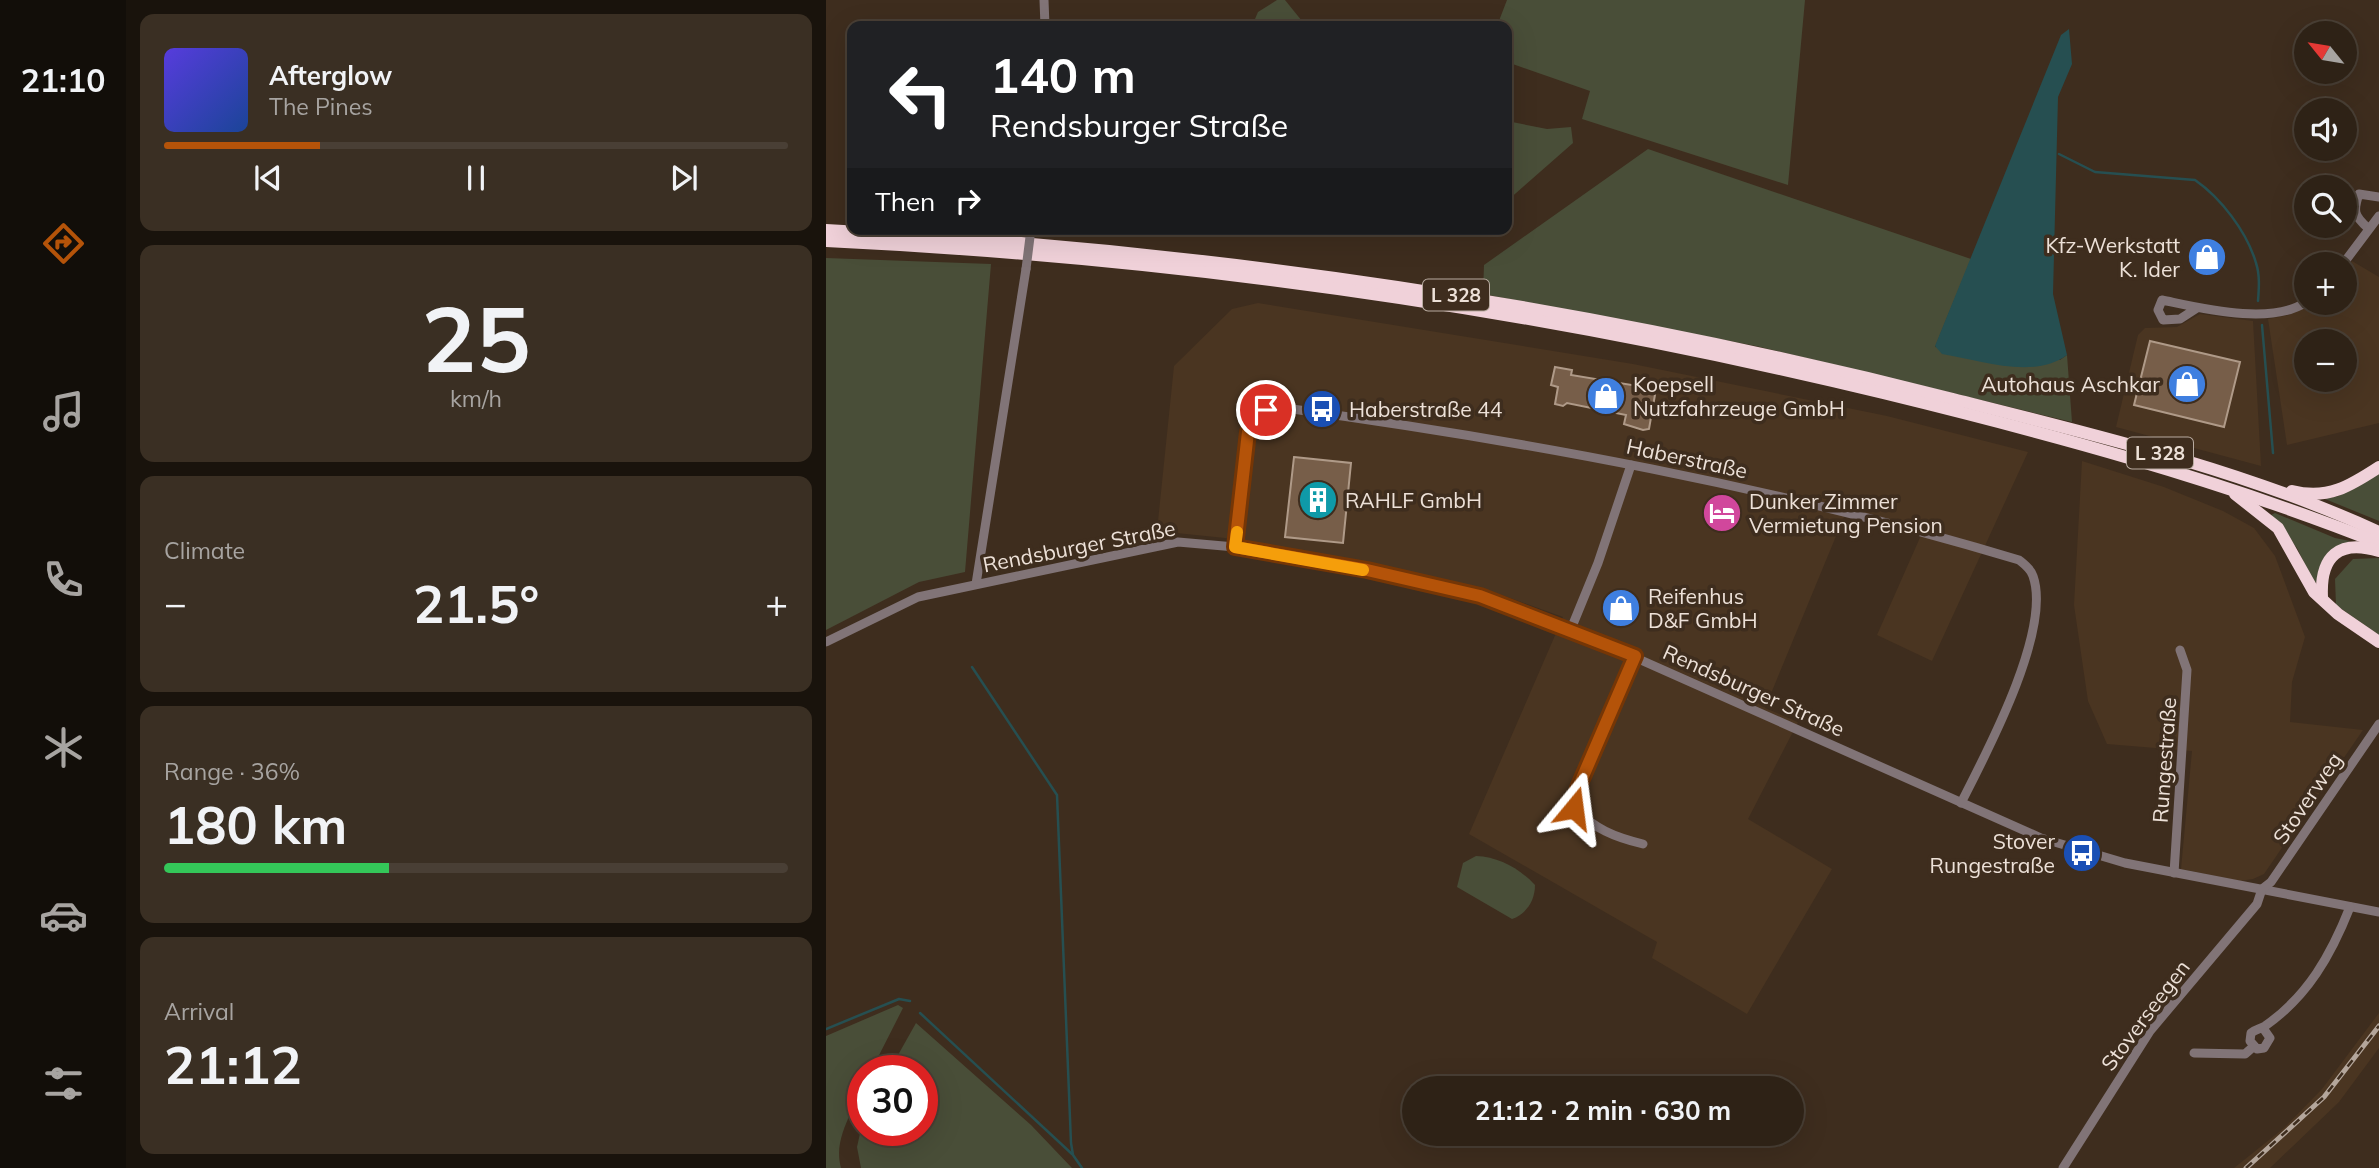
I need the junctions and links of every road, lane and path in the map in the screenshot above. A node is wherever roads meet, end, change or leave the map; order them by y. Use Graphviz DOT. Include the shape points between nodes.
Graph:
graph roads {
  1 [pos="1044,0"];
  2 [pos="1045,21"];
  3 [pos="2379,197"];
  4 [pos="2379,216"];
  5 [pos="2368,228"];
  6 [pos="826,230"];
  7 [pos="847,231"];
  8 [pos="909,235"];
  9 [pos="1031,235"];
  10 [pos="826,241"];
  11 [pos="2351,252"];
  12 [pos="2294,306"];
  13 [pos="2197,307"];
  14 [pos="1631,465"];
  15 [pos="2379,467"];
  16 [pos="2244,480"];
  17 [pos="2223,485"];
  18 [pos="2379,532"];
  19 [pos="2379,543"];
  20 [pos="1235,547"];
  21 [pos="2379,551"];
  22 [pos="976,584"];
  23 [pos="2322,597"];
  24 [pos="1571,629"];
  25 [pos="2365,634"];
  26 [pos="826,642"];
  27 [pos="2379,642"];
  28 [pos="2180,650"];
  29 [pos="2379,650"];
  30 [pos="1635,656"];
  31 [pos="2379,724"];
  32 [pos="1961,803"];
  33 [pos="1643,844"];
  34 [pos="2174,873"];
  35 [pos="2262,890"];
  36 [pos="2350,907"];
  37 [pos="2379,912"];
  38 [pos="2263,1028"];
  39 [pos="2253,1047"];
  40 [pos="2194,1053"];
  41 [pos="2063,1168"];
  1 -- 2 [label="street"];
  3 -- 5 [label="street" via="2359,194 2354,210"];
  4 -- 5 [label="street"];
  5 -- 11 [label="street"];
  6 -- 7 [label="highway, L 328"];
  8 -- 16 [label="highway, L 328" via="1178,258 1570,315 1869,377 2075,429"];
  9 -- 22 [label="street, bridge"];
  10 -- 17 [label="highway, L 328" via="1176,269 1565,325 1816,376"];
  12 -- 13 [label="street" via="2255,314"];
  14 -- 20 [label="street, Haberstraße" via="1422,426 1278,407 1257,416 1248,432"];
  14 -- 24 [label="street"];
  14 -- 32 [label="street, Haberstraße" via="1846,512 2019,559 2032,572 2038,594 2024,664 2000,726"];
  15 -- 16 [label="highway" via="2333,493 2301,494"];
  16 -- 18 [label="highway, L 328"];
  17 -- 19 [label="highway, L 328"];
  17 -- 23 [label="highway" via="2278,528 2314,592"];
  20 -- 22 [label="street, Rendsburger Straße" via="1178,542"];
  20 -- 24 [label="street, Rendsburger Straße" via="1480,596"];
  21 -- 23 [label="highway" via="2362,546 2334,554 2321,578"];
  22 -- 26 [label="street, Rendsburger Straße" via="918,597"];
  23 -- 25 [label="highway"];
  24 -- 30 [label="street, Rendsburger Straße"];
  25 -- 27 [label="highway"];
  25 -- 29 [label="highway"];
  28 -- 34 [label="street, Rungestraße" via="2187,670"];
  30 -- 32 [label="street, Rendsburger Straße"];
  30 -- 33 [label="street" via="1578,788 1574,808 1612,837"];
  31 -- 35 [label="street, Stoverweg"];
  32 -- 34 [label="street, Rendsburger Straße" via="2041,838"];
  34 -- 35 [label="street, Rendsburger Straße"];
  35 -- 36 [label="street, Rendsburger Straße"];
  35 -- 41 [label="street, Stoverseegen" via="2257,904 2150,1031"];
  36 -- 37 [label="street, Rendsburger Straße"];
  36 -- 38 [label="street" via="2335,946 2314,980"];
  38 -- 39 [label="street" via="2251,1033"];
  38 -- 39 [label="street" via="2269,1043 2264,1048"];
  39 -- 40 [label="street" via="2245,1054"];
}
